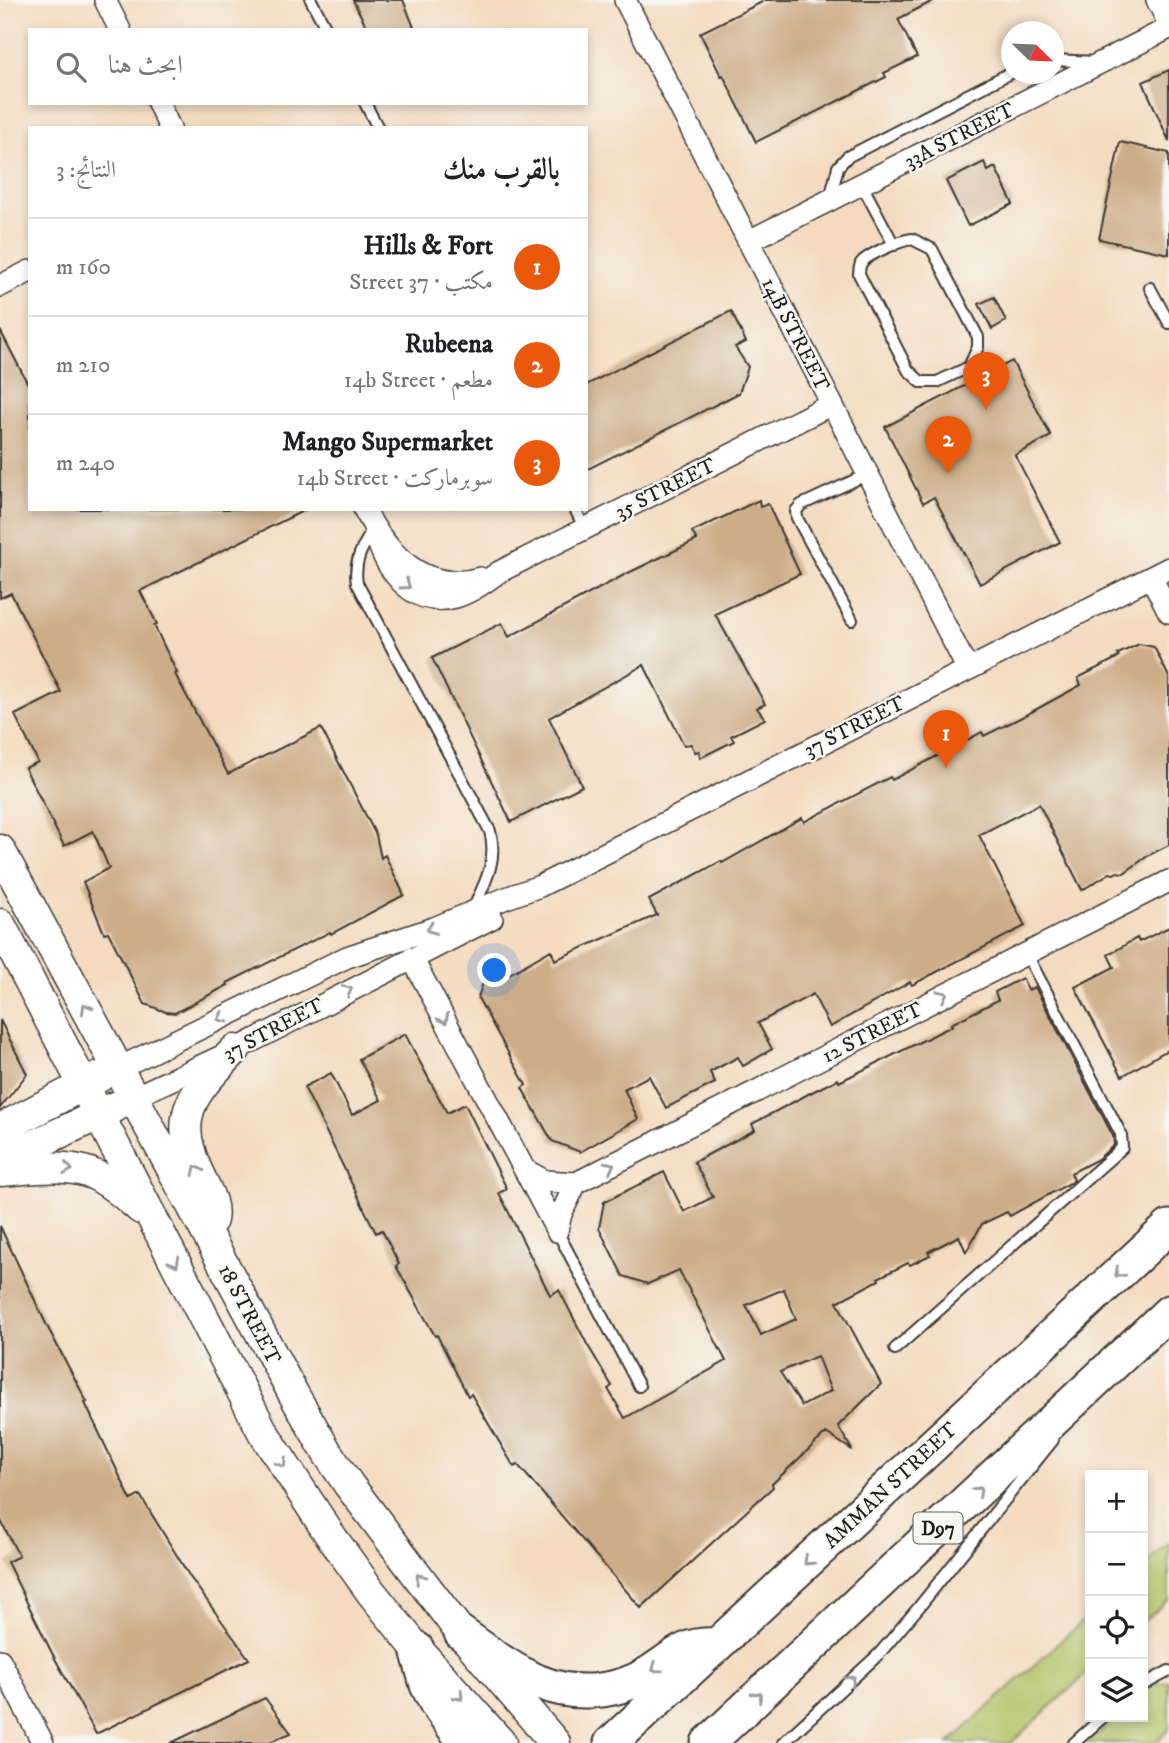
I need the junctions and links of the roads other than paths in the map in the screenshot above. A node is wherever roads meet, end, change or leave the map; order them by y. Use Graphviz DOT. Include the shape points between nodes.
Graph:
graph roads {
  1 [pos="105,0"];
  2 [pos="312,0"];
  3 [pos="625,0"];
  4 [pos="1157,0"];
  5 [pos="1169,26"];
  6 [pos="119,28"];
  7 [pos="326,28"];
  8 [pos="1064,60"];
  9 [pos="1101,62"];
  10 [pos="1001,78"];
  11 [pos="159,105"];
  12 [pos="366,105"];
  13 [pos="169,126"];
  14 [pos="377,126"];
  15 [pos="862,185"];
  16 [pos="830,201"];
  17 [pos="748,241"];
  18 [pos="894,245"];
  19 [pos="28,272"];
  20 [pos="0,286"];
  21 [pos="1150,288"];
  22 [pos="1169,323"];
  23 [pos="832,404"];
  24 [pos="868,474"];
  25 [pos="576,511"];
  26 [pos="369,519"];
  27 [pos="585,529"];
  28 [pos="1160,572"];
  29 [pos="1169,612"];
  30 [pos="852,620"];
  31 [pos="967,668"];
  32 [pos="0,850"];
  33 [pos="1169,881"];
  34 [pos="540,886"];
  35 [pos="472,912"];
  36 [pos="0,924"];
  37 [pos="1026,953"];
  38 [pos="412,958"];
  39 [pos="234,1050"];
  40 [pos="119,1068"];
  41 [pos="82,1085"];
  42 [pos="134,1097"];
  43 [pos="99,1115"];
  44 [pos="0,1129"];
  45 [pos="0,1161"];
  46 [pos="525,1170"];
  47 [pos="0,1171"];
  48 [pos="576,1183"];
  49 [pos="151,1217"];
  50 [pos="1169,1227"];
  51 [pos="557,1231"];
  52 [pos="207,1234"];
  53 [pos="1169,1312"];
  54 [pos="895,1349"];
  55 [pos="1111,1367"];
  56 [pos="639,1386"];
  57 [pos="461,1633"];
  58 [pos="718,1646"];
  59 [pos="417,1650"];
  60 [pos="0,1660"];
  61 [pos="1169,1671"];
  62 [pos="1148,1682"];
  63 [pos="1097,1722"];
  64 [pos="43,1743"];
  65 [pos="466,1743"];
  66 [pos="501,1743"];
  67 [pos="555,1743"];
  68 [pos="611,1743"];
  69 [pos="708,1743"];
  70 [pos="783,1743"];
  71 [pos="1074,1743"];
  1 -- 6 [label="street"];
  2 -- 7 [label="lane"];
  3 -- 17 [label="street, 14B STREET"];
  4 -- 5 [label="street"];
  5 -- 9 [label="street, 33A STREET"];
  8 -- 9 [label="lane"];
  9 -- 15 [label="street, 33A STREET"];
  10 -- 16 [label="lane" via="847,157 838,167"];
  11 -- 13 [label="street"];
  12 -- 14 [label="lane"];
  15 -- 16 [label="street, 33A STREET"];
  15 -- 18 [label="lane"];
  16 -- 17 [label="street, 33A STREET"];
  17 -- 23 [label="street, 14B STREET"];
  18 -- 18 [label="lane" via="862,262 860,281 911,375 921,382 937,382 969,367 978,337 932,250 912,239"];
  19 -- 20 [label="street"];
  21 -- 22 [label="lane"];
  23 -- 24 [label="street, 14B STREET"];
  23 -- 27 [label="street, 35 STREET"];
  24 -- 30 [label="lane" via="801,505 796,512"];
  24 -- 31 [label="street, 14B STREET"];
  25 -- 27 [label="lane"];
  26 -- 27 [label="street, 35 STREET" via="405,563 432,578 467,582 499,572"];
  26 -- 35 [label="lane" via="358,556 357,583 494,843 491,867"];
  28 -- 29 [label="street"];
  28 -- 31 [label="street, 37 STREET"];
  31 -- 34 [label="street, 37 STREET"];
  40 -- 32 [label="street, 18 STREET, one-way"];
  33 -- 37 [label="street, 12 STREET"];
  34 -- 35 [label="street, 37 STREET"];
  34 -- 38 [label="street, 37 STREET" via="499,914"];
  35 -- 40 [label="street, 37 STREET, one-way" via="347,957"];
  36 -- 41 [label="street, 18 STREET"];
  48 -- 37 [label="street, 12 STREET, one-way"];
  37 -- 54 [label="lane" via="1121,1134 1122,1148"];
  39 -- 38 [label="street, 37 STREET, one-way"];
  38 -- 46 [label="street, one-way"];
  39 -- 42 [label="street, 37 STREET"];
  52 -- 39 [label="street, one-way" via="213,1207 189,1152 186,1124 203,1085"];
  40 -- 41 [label="street, 37 STREET"];
  40 -- 42 [label="street, 18 STREET"];
  41 -- 43 [label="street, 18 STREET"];
  41 -- 44 [label="street, 37 STREET"];
  42 -- 43 [label="street, 37 STREET"];
  42 -- 52 [label="street, 18 STREET"];
  43 -- 45 [label="street, 37 STREET"];
  43 -- 49 [label="street, 18 STREET"];
  46 -- 48 [label="street" via="545,1181"];
  46 -- 51 [label="street"];
  47 -- 49 [label="street, one-way" via="78,1170 111,1185"];
  48 -- 51 [label="street"];
  49 -- 59 [label="street, 18 STREET, one-way" via="263,1432 328,1532"];
  50 -- 58 [label="main road, AMMAN STREET, one-way"];
  51 -- 56 [label="lane"];
  57 -- 52 [label="street, 18 STREET, one-way" via="328,1454"];
  53 -- 55 [label="main road, D97"];
  69 -- 55 [label="main road, D97, one-way"];
  70 -- 55 [label="lane, one-way" via="879,1654"];
  58 -- 57 [label="main road, one-way" via="687,1648 621,1687 587,1691 540,1683"];
  57 -- 67 [label="street, 18 STREET"];
  58 -- 68 [label="main road, AMMAN STREET"];
  59 -- 65 [label="main road" via="436,1703"];
  59 -- 66 [label="street, 18 STREET, one-way"];
  60 -- 64 [label="street"];
  61 -- 62 [label="lane"];
  63 -- 71 [label="lane"];
}
